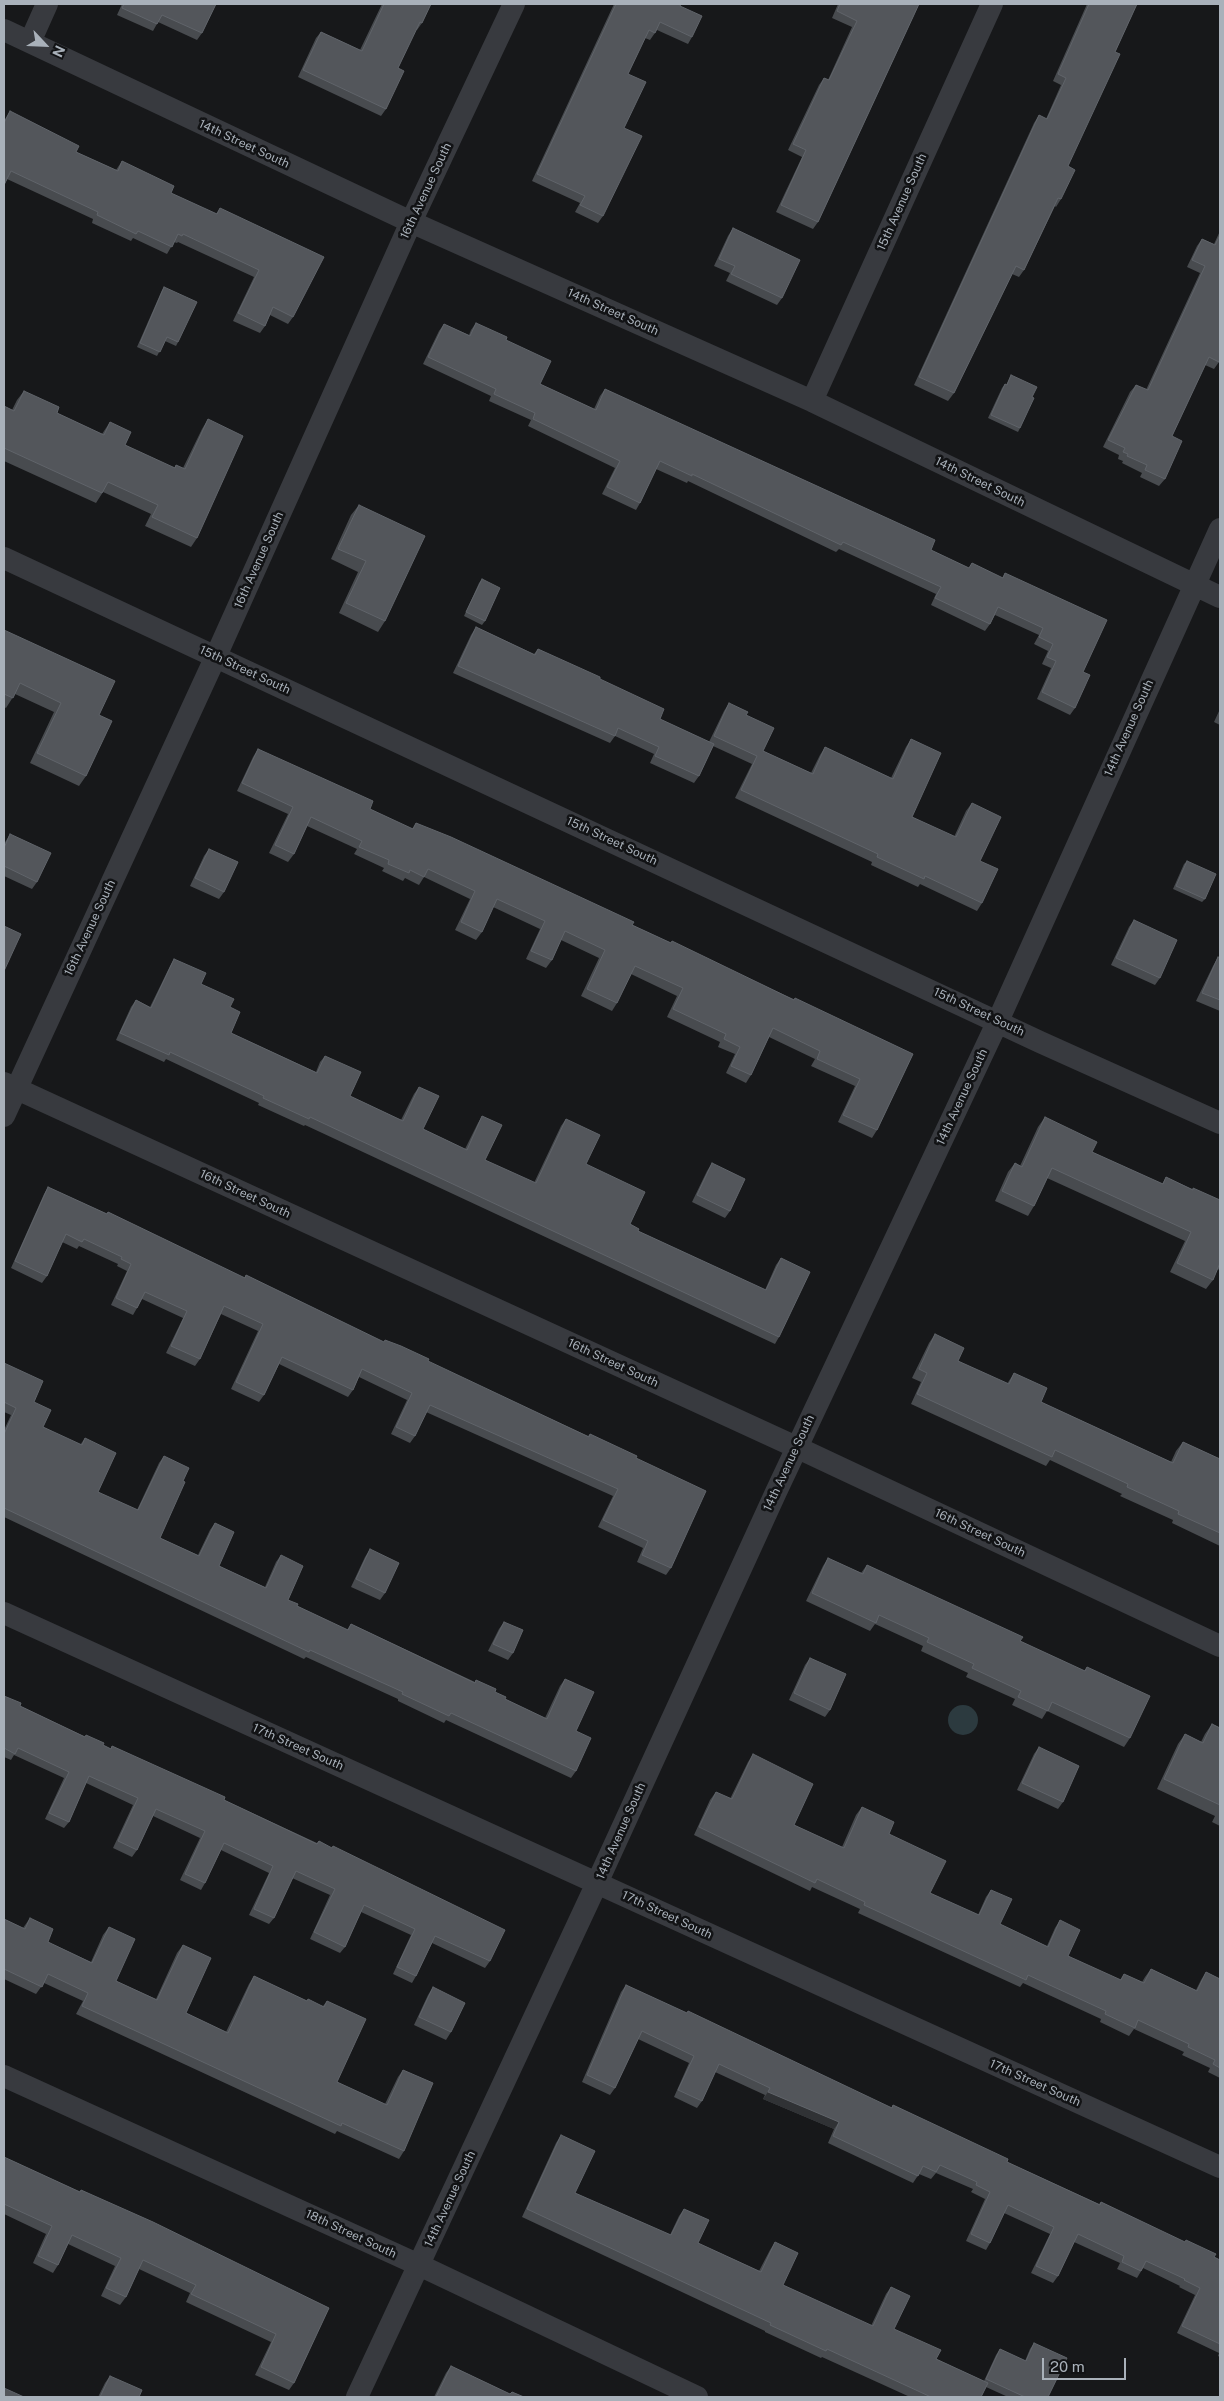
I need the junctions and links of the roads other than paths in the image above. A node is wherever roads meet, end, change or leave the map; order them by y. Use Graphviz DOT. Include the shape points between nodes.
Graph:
graph roads {
  1 [pos="48,4"];
  2 [pos="514,4"];
  3 [pos="992,4"];
  4 [pos="4,30"];
  5 [pos="30,42"];
  6 [pos="411,222"];
  7 [pos="812,401"];
  8 [pos="1220,528"];
  9 [pos="4,558"];
  10 [pos="1194,585"];
  11 [pos="1220,597"];
  12 [pos="216,656"];
  13 [pos="998,1021"];
  14 [pos="10,1086"];
  15 [pos="4,1116"];
  16 [pos="1220,1123"];
  17 [pos="796,1447"];
  18 [pos="4,1613"];
  19 [pos="1220,1646"];
  20 [pos="597,1883"];
  21 [pos="4,2076"];
  22 [pos="1220,2167"];
  23 [pos="419,2265"];
  24 [pos="357,2397"];
  25 [pos="697,2397"];
  1 -- 5 [label="street"];
  2 -- 6 [label="street, 16th Avenue South"];
  3 -- 7 [label="street, 15th Avenue South"];
  4 -- 5 [label="street, 14th Street South"];
  5 -- 6 [label="street, 14th Street South"];
  6 -- 7 [label="street, 14th Street South"];
  6 -- 12 [label="street, 16th Avenue South"];
  7 -- 10 [label="street, 14th Street South"];
  8 -- 10 [label="street, 14th Avenue South"];
  9 -- 12 [label="street, 15th Street South"];
  10 -- 11 [label="street, 14th Street South"];
  10 -- 13 [label="street, 14th Avenue South"];
  12 -- 13 [label="street, 15th Street South"];
  12 -- 14 [label="street, 16th Avenue South"];
  13 -- 16 [label="street, 15th Street South"];
  13 -- 17 [label="street, 14th Avenue South"];
  14 -- 15 [label="street, 16th Avenue South"];
  14 -- 17 [label="street, 16th Street South"];
  17 -- 19 [label="street, 16th Street South"];
  17 -- 20 [label="street, 14th Avenue South"];
  18 -- 20 [label="street, 17th Street South"];
  20 -- 22 [label="street, 17th Street South"];
  20 -- 23 [label="street, 14th Avenue South"];
  21 -- 23 [label="street, 18th Street South"];
  23 -- 24 [label="street, 14th Avenue South"];
  23 -- 25 [label="street, 18th Street South"];
}
